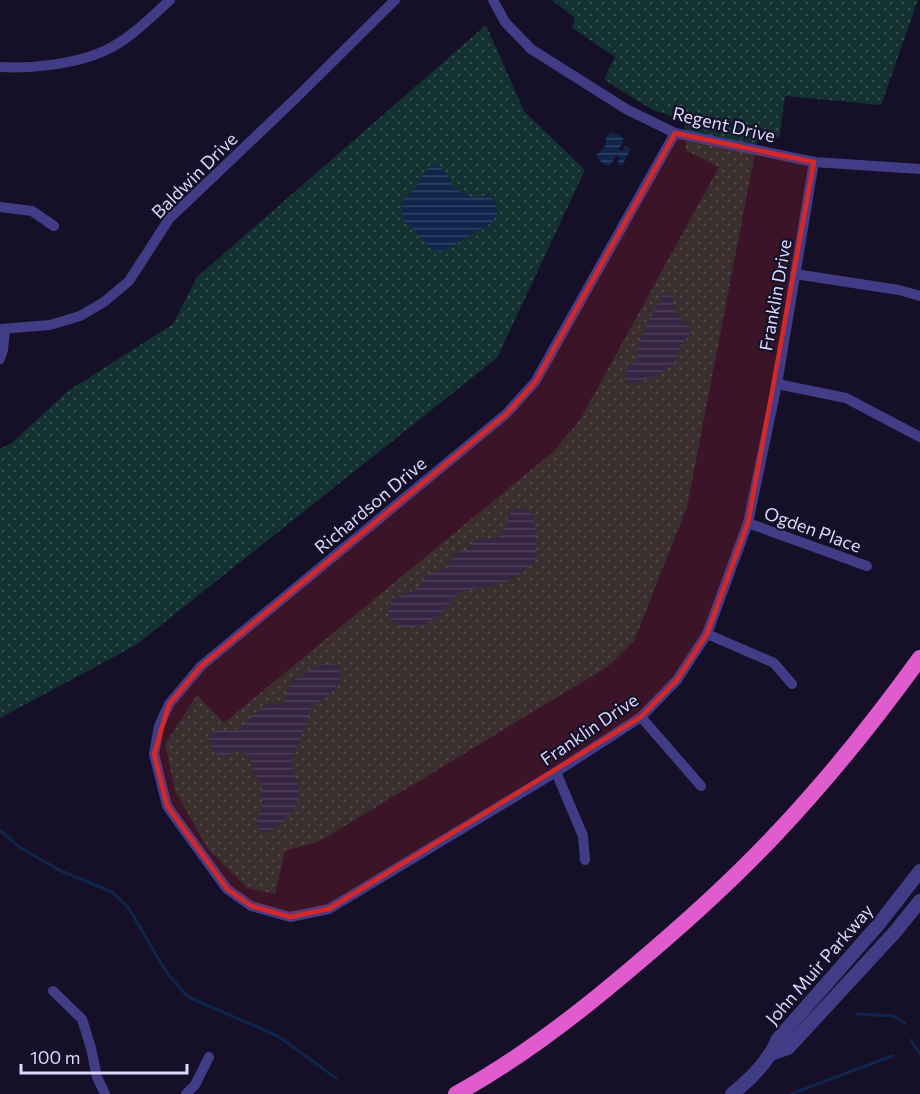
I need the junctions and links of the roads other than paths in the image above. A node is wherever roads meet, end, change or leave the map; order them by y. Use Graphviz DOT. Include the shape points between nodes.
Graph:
graph roads {
  1 [pos="170,0"];
  2 [pos="395,0"];
  3 [pos="493,0"];
  4 [pos="0,67"];
  5 [pos="675,133"];
  6 [pos="814,162"];
  7 [pos="920,168"];
  8 [pos="0,207"];
  9 [pos="54,226"];
  10 [pos="795,274"];
  11 [pos="920,296"];
  12 [pos="3,330"];
  13 [pos="0,359"];
  14 [pos="777,384"];
  15 [pos="920,436"];
  16 [pos="748,523"];
  17 [pos="867,566"];
  18 [pos="707,634"];
  19 [pos="920,658"];
  20 [pos="792,684"];
  21 [pos="641,717"];
  22 [pos="556,772"];
  23 [pos="702,786"];
  24 [pos="585,860"];
  25 [pos="920,871"];
  26 [pos="227,889"];
  27 [pos="920,901"];
  28 [pos="53,991"];
  29 [pos="771,1054"];
  30 [pos="209,1057"];
  31 [pos="105,1094"];
  32 [pos="186,1094"];
  33 [pos="456,1094"];
  34 [pos="732,1094"];
  1 -- 4 [label="street" via="137,30 105,51 69,62"];
  2 -- 12 [label="street, Baldwin Drive" via="169,219 129,282 104,303 80,316 50,325"];
  3 -- 5 [label="street, Regent Drive" via="506,22 531,49 626,109"];
  5 -- 6 [label="street, Regent Drive"];
  5 -- 26 [label="street, Richardson Drive" via="535,382 506,414 201,666 169,704 159,726 154,754 167,806"];
  6 -- 7 [label="street, Regent Drive"];
  6 -- 10 [label="street, Franklin Drive"];
  8 -- 9 [label="street" via="32,211"];
  10 -- 11 [label="street"];
  10 -- 14 [label="street, Franklin Drive"];
  12 -- 13 [label="street"];
  14 -- 15 [label="street" via="846,398"];
  14 -- 16 [label="street, Franklin Drive"];
  16 -- 17 [label="street, Ogden Place"];
  16 -- 18 [label="street, Franklin Drive"];
  18 -- 20 [label="street" via="774,663"];
  18 -- 21 [label="street, Franklin Drive" via="677,680"];
  19 -- 33 [label="highway" via="777,833 688,920 598,998 532,1047"];
  21 -- 22 [label="street, Franklin Drive"];
  21 -- 23 [label="street"];
  22 -- 24 [label="street" via="583,836"];
  22 -- 26 [label="street, Franklin Drive" via="330,909 290,916 251,906"];
  25 -- 29 [label="street, John Muir Parkway" via="778,1039"];
  27 -- 29 [label="street, John Muir Parkway" via="793,1043"];
  28 -- 31 [label="street" via="82,1019"];
  29 -- 34 [label="street"];
  30 -- 32 [label="street"];
}
